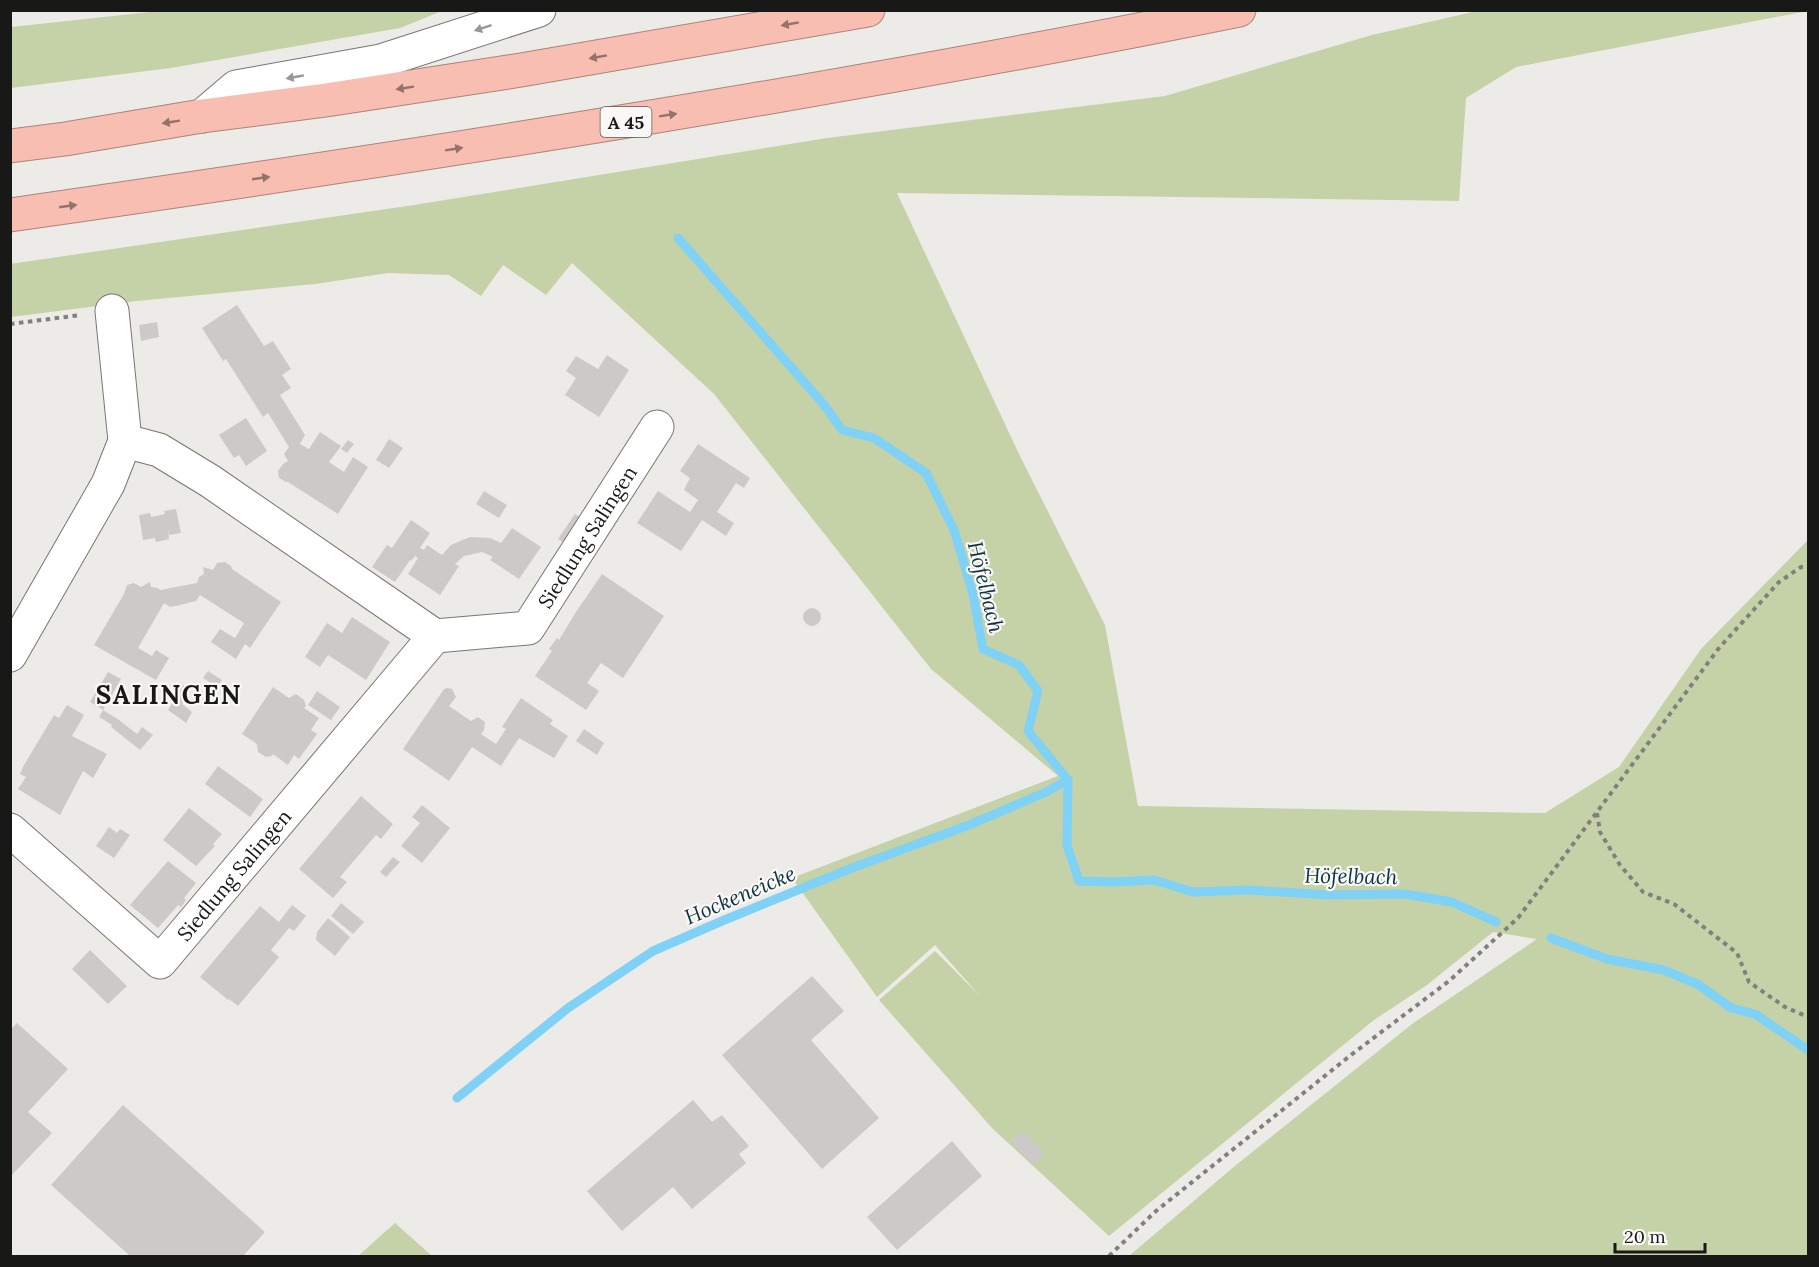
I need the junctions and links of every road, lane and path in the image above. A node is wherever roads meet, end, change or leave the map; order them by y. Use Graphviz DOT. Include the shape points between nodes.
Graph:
graph roads {
  1 [pos="539,10"];
  2 [pos="868,10"];
  3 [pos="1239,10"];
  4 [pos="202,116"];
  5 [pos="10,146"];
  6 [pos="10,214"];
  7 [pos="112,312"];
  8 [pos="10,324"];
  9 [pos="657,427"];
  10 [pos="125,441"];
  11 [pos="1809,567"];
  12 [pos="435,636"];
  13 [pos="10,655"];
  14 [pos="1597,813"];
  15 [pos="10,830"];
  16 [pos="1809,1017"];
  17 [pos="1109,1257"];
  1 -- 4 [label="street, one-way" via="381,61 236,87"];
  2 -- 4 [label="highway, one-way" via="521,70"];
  6 -- 3 [label="highway, A 45, one-way" via="701,110"];
  4 -- 5 [label="highway, one-way"];
  7 -- 8 [label="path"];
  7 -- 10 [label="street"];
  9 -- 12 [label="street, Siedlung Salingen" via="528,628"];
  10 -- 12 [label="street" via="159,450 210,481"];
  10 -- 13 [label="street" via="108,484"];
  11 -- 14 [label="path" via="1802,567 1779,582 1719,648"];
  12 -- 15 [label="street, Siedlung Salingen" via="160,962"];
  14 -- 16 [label="path" via="1600,832 1620,865 1644,892 1674,904 1737,952 1749,982 1785,1007"];
  14 -- 17 [label="path" via="1518,918 1449,981 1155,1211"];
}
